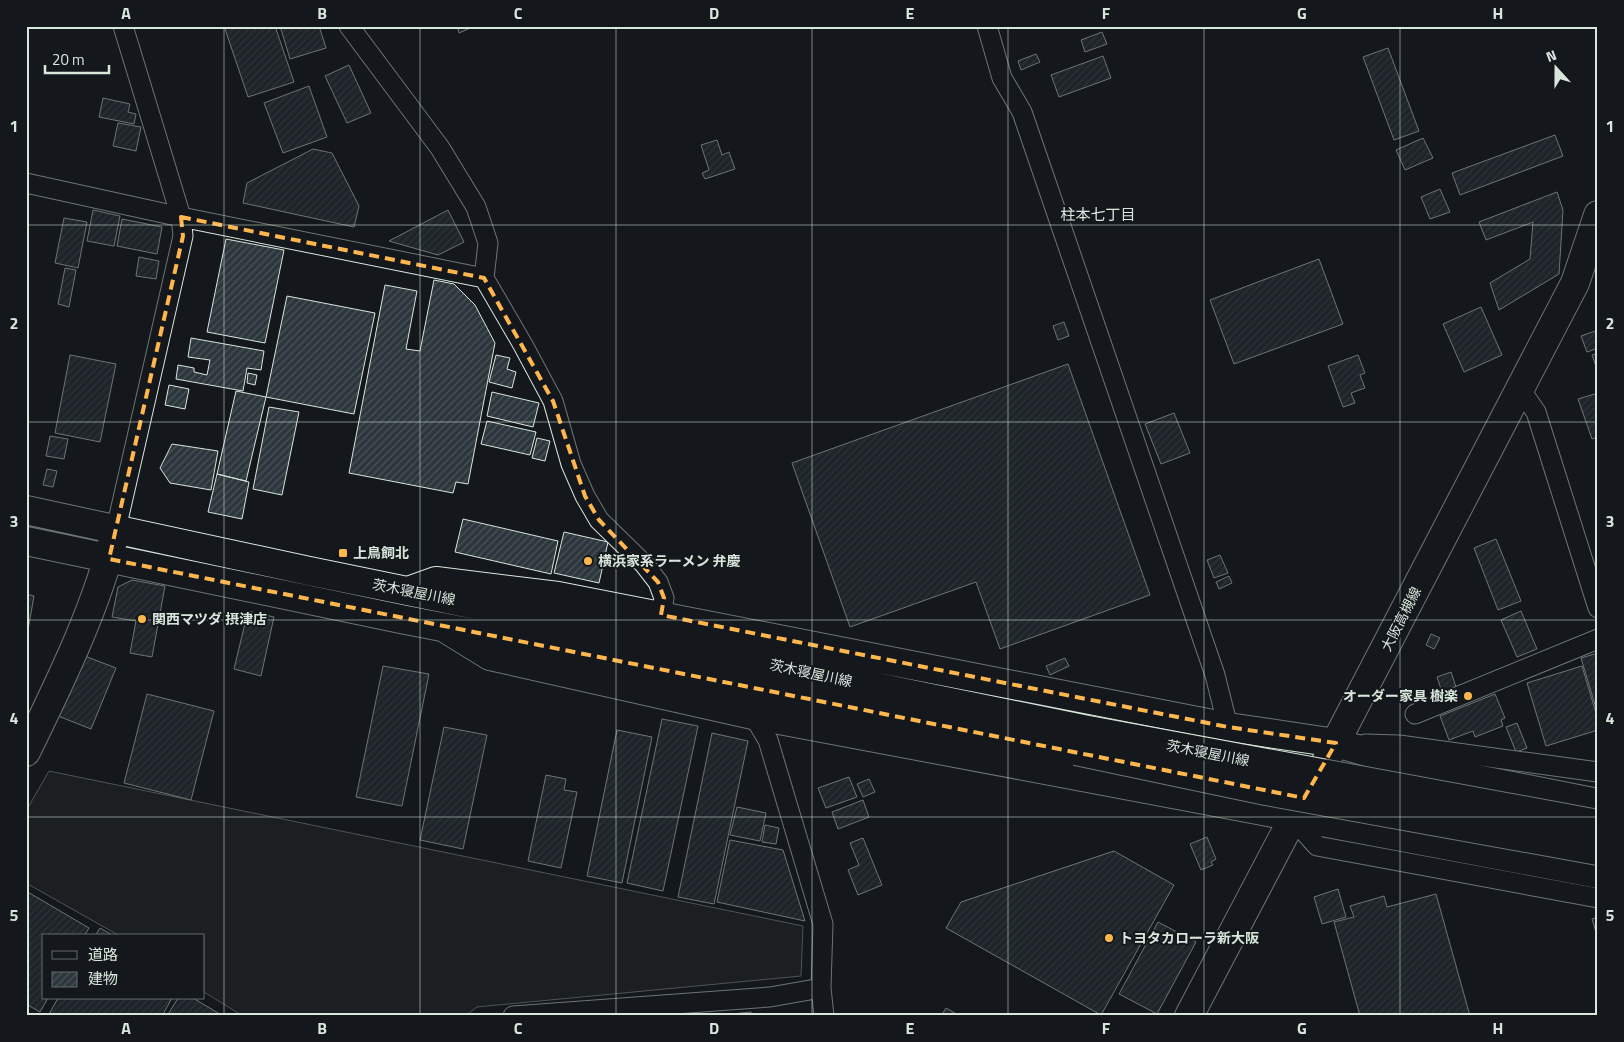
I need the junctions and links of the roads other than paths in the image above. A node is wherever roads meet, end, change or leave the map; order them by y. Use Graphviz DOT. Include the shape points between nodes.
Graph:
graph roads {
  1 [pos="123,26"];
  2 [pos="349,26"];
  3 [pos="987,26"];
  4 [pos="26,183"];
  5 [pos="1598,215"];
  6 [pos="181,218"];
  7 [pos="484,278"];
  8 [pos="1520,389"];
  9 [pos="26,510"];
  10 [pos="116,529"];
  11 [pos="26,541"];
  12 [pos="109,559"];
  13 [pos="408,591"];
  14 [pos="1598,608"];
  15 [pos="661,615"];
  16 [pos="443,627"];
  17 [pos="1598,639"];
  18 [pos="1415,714"];
  19 [pos="753,716"];
  20 [pos="1228,726"];
  21 [pos="1079,740"];
  22 [pos="1336,743"];
  23 [pos="26,752"];
  24 [pos="1598,772"];
  25 [pos="1598,802"];
  26 [pos="1292,818"];
  27 [pos="1598,824"];
  28 [pos="1598,851"];
  29 [pos="1598,874"];
  30 [pos="1598,898"];
  31 [pos="821,988"];
  32 [pos="513,1016"];
  33 [pos="824,1016"];
  34 [pos="1189,1016"];
  1 -- 6 [label="street"];
  2 -- 7 [label="street" via="440,148 476,208 488,243"];
  3 -- 20 [label="street" via="1002,78 1022,112 1214,675"];
  4 -- 6 [label="street"];
  5 -- 8 [label="main road, 大阪高槻線" via="1575,284"];
  6 -- 7 [label="street"];
  6 -- 10 [label="street" via="183,236"];
  7 -- 15 [label="street" via="553,401 571,464 585,496 599,520 658,582 664,598"];
  8 -- 14 [label="street" via="1536,412"];
  8 -- 22 [label="main road, 大阪高槻線"];
  9 -- 10 [label="main road, 茨木寝屋川線"];
  10 -- 12 [label="main road"];
  10 -- 13 [label="main road, 茨木寝屋川線"];
  11 -- 12 [label="main road, 茨木寝屋川線"];
  12 -- 16 [label="main road, 茨木寝屋川線"];
  12 -- 23 [label="main road" via="64,676"];
  13 -- 15 [label="main road" via="436,581 558,596"];
  13 -- 21 [label="main road, 茨木寝屋川線"];
  15 -- 20 [label="main road"];
  16 -- 19 [label="main road" via="490,656"];
  16 -- 21 [label="main road, 茨木寝屋川線"];
  17 -- 18 [label="street"];
  19 -- 26 [label="main road"];
  19 -- 31 [label="street" via="768,740 823,924"];
  20 -- 22 [label="main road"];
  21 -- 27 [label="main road, 茨木寝屋川線, bridge"];
  21 -- 28 [label="main road, 茨木寝屋川線, bridge" via="1266,791"];
  22 -- 24 [label="street" via="1399,745"];
  22 -- 25 [label="main road" via="1426,769"];
  22 -- 26 [label="main road, 大阪高槻線"];
  26 -- 29 [label="main road"];
  26 -- 30 [label="street" via="1317,846"];
  26 -- 34 [label="main road, 大阪高槻線"];
  31 -- 32 [label="street" via="770,996"];
  31 -- 33 [label="street"];
}
